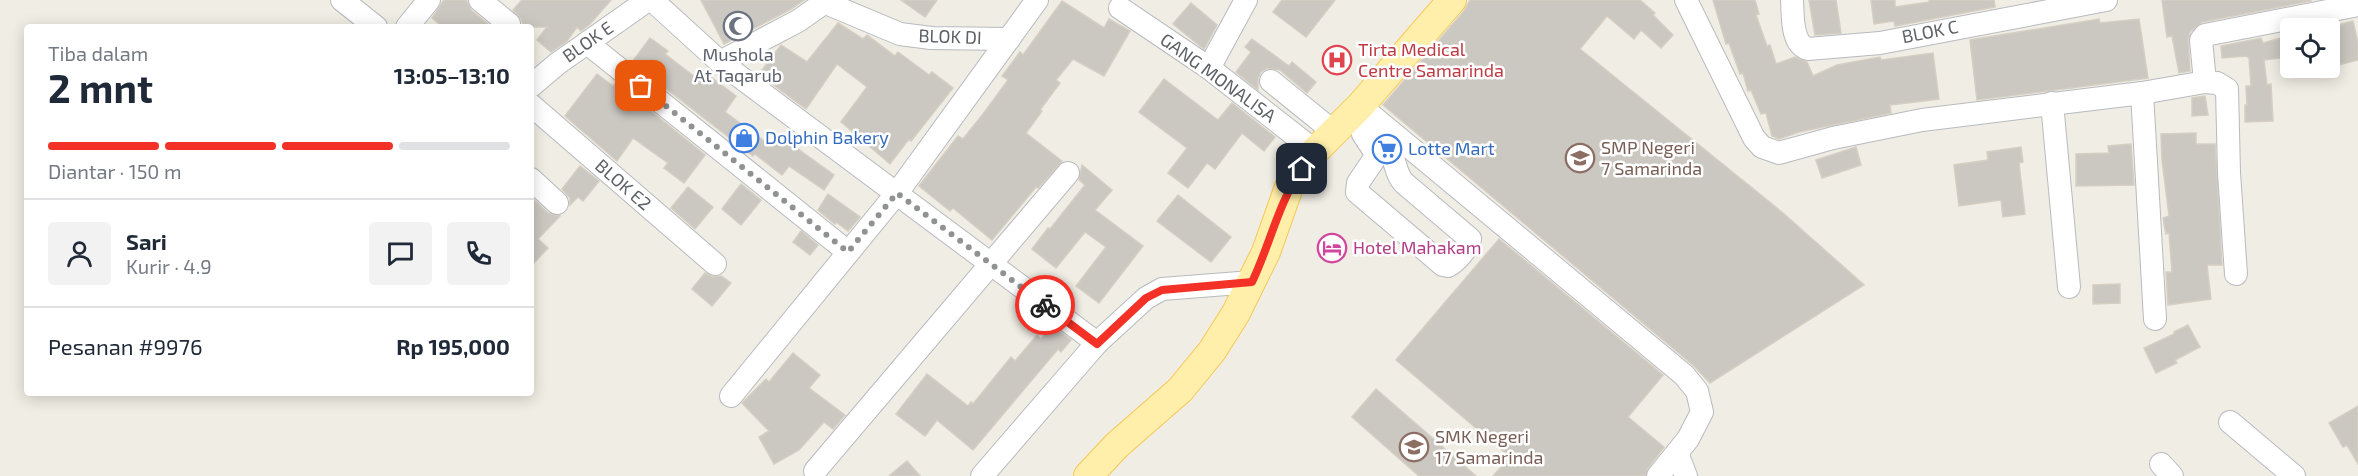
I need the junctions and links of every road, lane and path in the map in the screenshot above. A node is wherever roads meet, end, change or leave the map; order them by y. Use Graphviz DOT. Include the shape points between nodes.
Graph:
graph roads {
  1 [pos="342,0"];
  2 [pos="429,0"];
  3 [pos="480,0"];
  4 [pos="650,0"];
  5 [pos="1036,0"];
  6 [pos="1246,0"];
  7 [pos="1452,0"];
  8 [pos="1686,0"];
  9 [pos="1792,0"];
  10 [pos="2106,0"];
  11 [pos="827,1"];
  12 [pos="2358,4"];
  13 [pos="1120,8"];
  14 [pos="372,24"];
  15 [pos="409,24"];
  16 [pos="509,24"];
  17 [pos="1009,39"];
  18 [pos="587,43"];
  19 [pos="720,62"];
  20 [pos="1209,68"];
  21 [pos="1271,81"];
  22 [pos="2205,82"];
  23 [pos="534,83"];
  24 [pos="2142,93"];
  25 [pos="2052,103"];
  26 [pos="534,108"];
  27 [pos="1344,129"];
  28 [pos="1068,173"];
  29 [pos="534,182"];
  30 [pos="897,193"];
  31 [pos="557,203"];
  32 [pos="848,252"];
  33 [pos="715,264"];
  34 [pos="992,265"];
  35 [pos="2236,274"];
  36 [pos="1252,282"];
  37 [pos="2069,287"];
  38 [pos="2155,320"];
  39 [pos="1103,338"];
  40 [pos="731,396"];
  41 [pos="2230,422"];
  42 [pos="1677,453"];
  43 [pos="815,471"];
  44 [pos="982,476"];
  45 [pos="1088,476"];
  46 [pos="1658,476"];
  47 [pos="1686,476"];
  48 [pos="2294,476"];
  1 -- 14 [label="street"];
  2 -- 15 [label="street"];
  3 -- 16 [label="street"];
  4 -- 18 [label="street, BLOK E"];
  4 -- 19 [label="street"];
  5 -- 17 [label="street"];
  6 -- 20 [label="street"];
  7 -- 27 [label="main road"];
  8 -- 25 [label="street" via="1754,138 1770,152 1922,120"];
  9 -- 10 [label="street, BLOK C" via="1797,42 1808,49 1880,43"];
  11 -- 17 [label="street, BLOK DI" via="900,34"];
  11 -- 19 [label="street" via="798,21"];
  12 -- 22 [label="street" via="2205,35 2201,40"];
  13 -- 20 [label="street, GANG MONALISA"];
  17 -- 30 [label="street"];
  18 -- 23 [label="street, BLOK E"];
  18 -- 32 [label="street"];
  19 -- 30 [label="street"];
  20 -- 27 [label="street, GANG MONALISA"];
  21 -- 27 [label="street"];
  22 -- 24 [label="street"];
  22 -- 35 [label="street" via="2227,89"];
  24 -- 25 [label="street"];
  24 -- 38 [label="street"];
  25 -- 37 [label="street"];
  26 -- 33 [label="street, BLOK E2"];
  27 -- 27 [label="street" via="1370,135 1390,153 1404,183 1470,239 1453,264 1443,265 1357,192 1358,183 1377,155"];
  27 -- 36 [label="main road" via="1290,187"];
  27 -- 42 [label="street" via="1684,375 1697,391 1702,412"];
  28 -- 34 [label="street"];
  29 -- 31 [label="street"];
  30 -- 32 [label="street"];
  30 -- 34 [label="street"];
  32 -- 40 [label="street"];
  34 -- 39 [label="street"];
  34 -- 43 [label="street"];
  36 -- 39 [label="street" via="1162,290 1146,298"];
  36 -- 45 [label="main road" via="1212,351 1180,390"];
  39 -- 44 [label="street"];
  41 -- 48 [label="street"];
  42 -- 46 [label="street"];
  42 -- 47 [label="street"];
}
